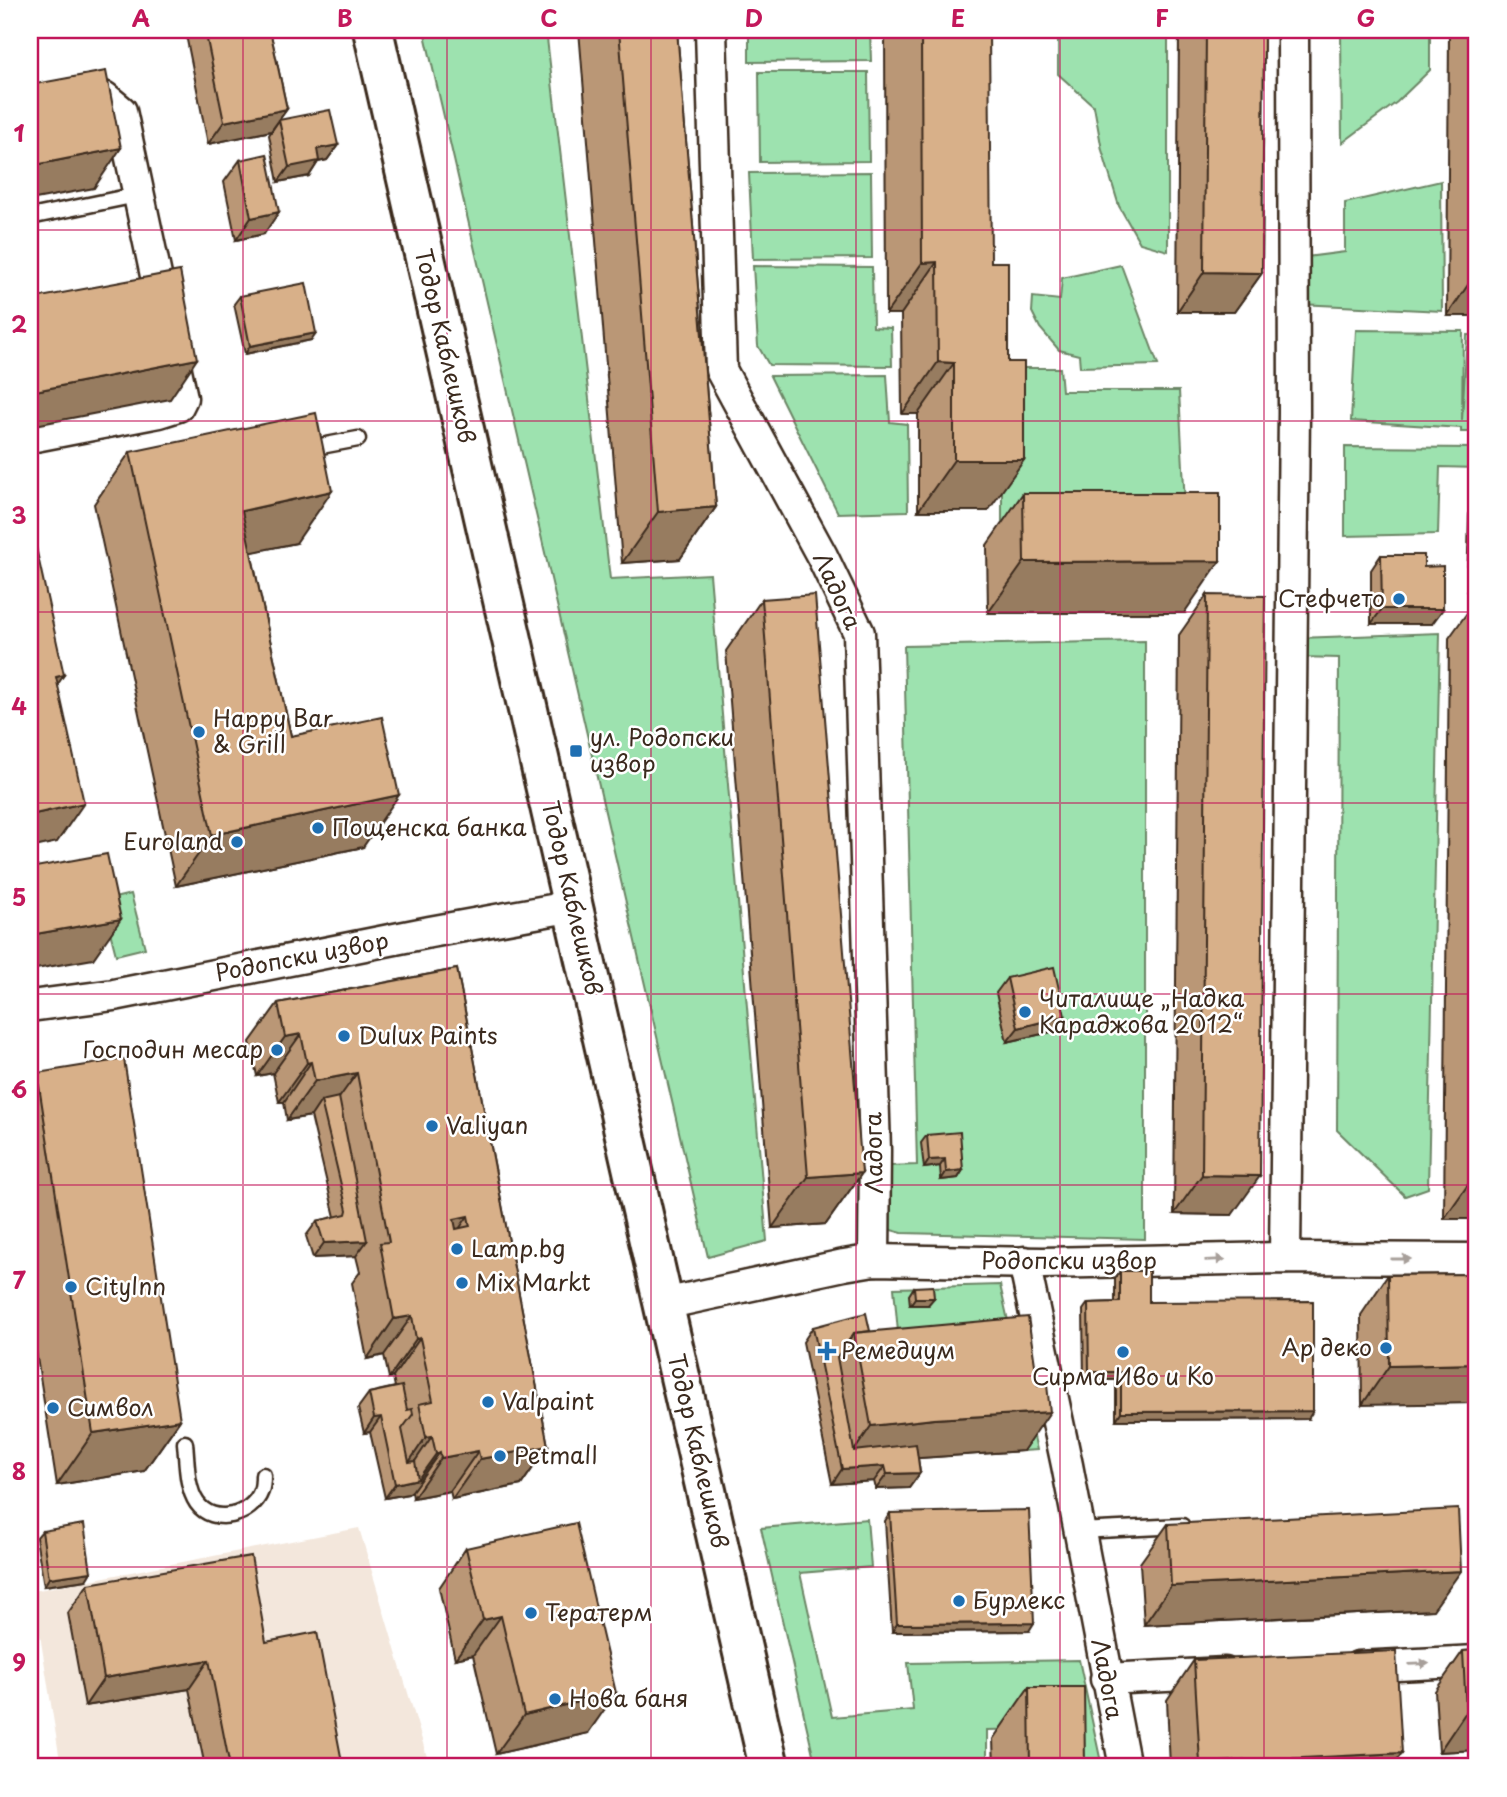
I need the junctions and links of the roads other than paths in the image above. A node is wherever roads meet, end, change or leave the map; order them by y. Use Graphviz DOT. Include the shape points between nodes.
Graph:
graph roads {
  1 [pos="373,30"];
  2 [pos="711,30"];
  3 [pos="1293,30"];
  4 [pos="30,103"];
  5 [pos="137,195"];
  6 [pos="30,217"];
  7 [pos="30,437"];
  8 [pos="358,439"];
  9 [pos="290,452"];
  10 [pos="574,906"];
  11 [pos="30,1006"];
  12 [pos="1285,1258"];
  13 [pos="1477,1259"];
  14 [pos="874,1260"];
  15 [pos="1024,1262"];
  16 [pos="664,1304"];
  17 [pos="185,1443"];
  18 [pos="263,1475"];
  19 [pos="1197,1526"];
  20 [pos="1078,1531"];
  21 [pos="1477,1661"];
  22 [pos="1327,1668"];
  23 [pos="1258,1671"];
  24 [pos="1106,1679"];
  25 [pos="769,1767"];
  26 [pos="1125,1767"];
  1 -- 10 [label="main road, Тодор Каблешков"];
  2 -- 14 [label="street, Ладога" via="721,370 859,634"];
  3 -- 12 [label="street"];
  4 -- 5 [label="street" via="86,92 104,97 121,111"];
  5 -- 6 [label="lane"];
  5 -- 7 [label="street" via="181,398 178,406"];
  8 -- 9 [label="lane"];
  10 -- 11 [label="street, Родопски извор" via="114,995"];
  10 -- 16 [label="main road, Тодор Каблешков"];
  12 -- 13 [label="street, Родопски извор, one-way"];
  15 -- 12 [label="street, Родопски извор, one-way"];
  14 -- 15 [label="street, Родопски извор"];
  14 -- 16 [label="street, Родопски извор"];
  15 -- 20 [label="street, Ладога"];
  16 -- 25 [label="main road, Тодор Каблешков"];
  17 -- 18 [label="lane" via="189,1481 196,1502 208,1513 224,1516 248,1508 262,1490"];
  19 -- 20 [label="lane"];
  20 -- 24 [label="street, Ладога"];
  22 -- 21 [label="street, one-way"];
  23 -- 24 [label="street"];
  24 -- 26 [label="street, Ладога"];
}
